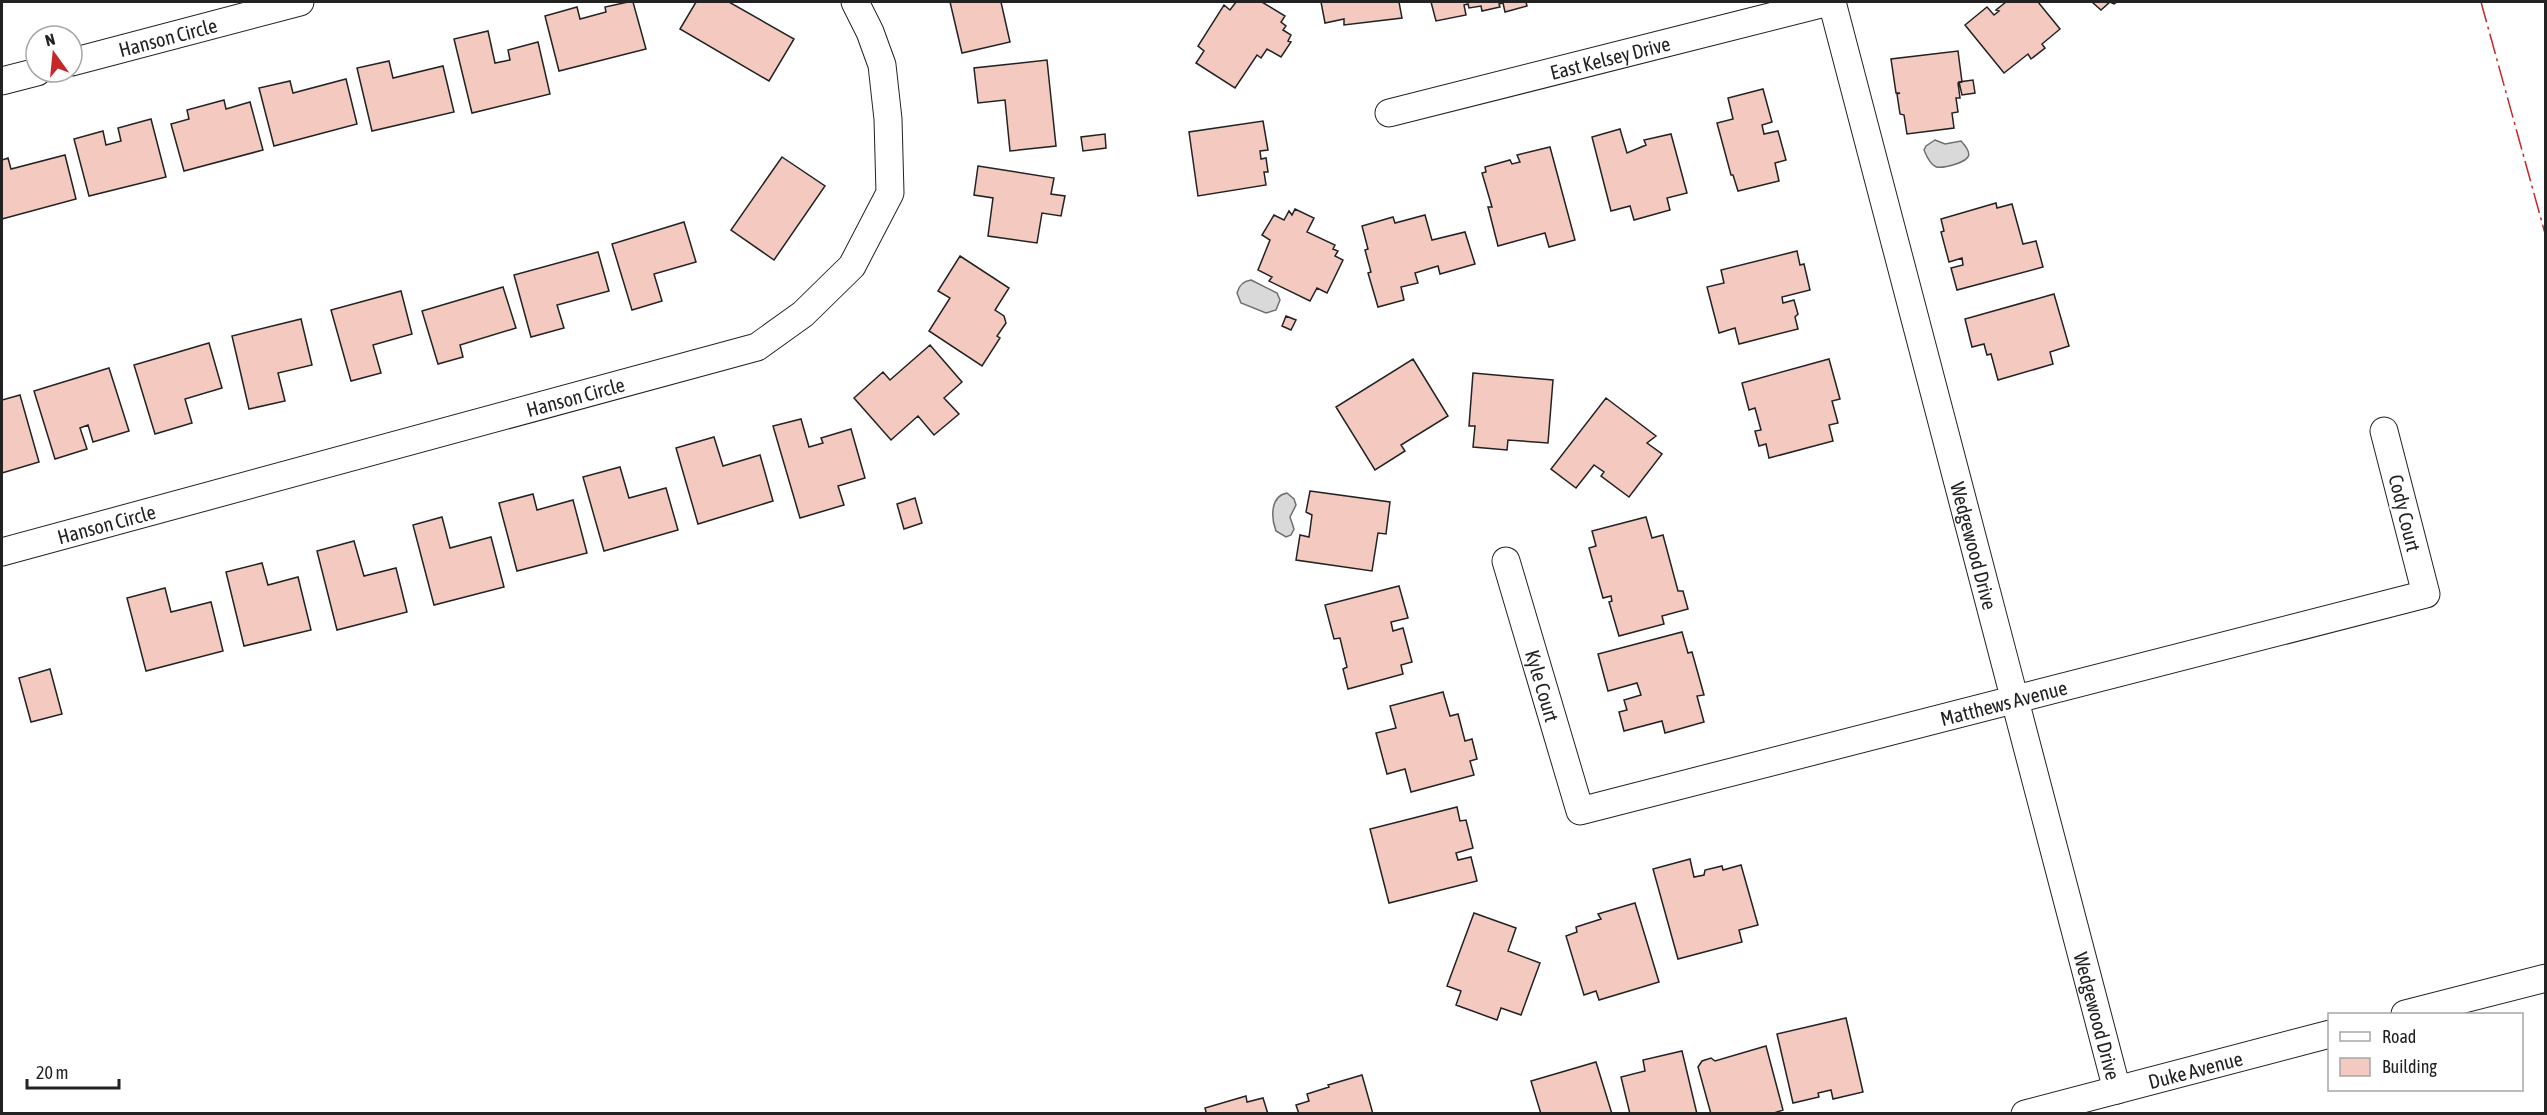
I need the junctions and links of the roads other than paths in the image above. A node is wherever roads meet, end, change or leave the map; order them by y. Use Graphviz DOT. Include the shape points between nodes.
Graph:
graph roads {
  1 [pos="300,2"];
  2 [pos="855,2"];
  3 [pos="1831,2"];
  4 [pos="84,60"];
  5 [pos="24,75"];
  6 [pos="2,81"];
  7 [pos="1389,112"];
  8 [pos="2384,431"];
  9 [pos="2,552"];
  10 [pos="1506,561"];
  11 [pos="2426,594"];
  12 [pos="2014,699"];
  13 [pos="1580,811"];
  14 [pos="2546,978"];
  15 [pos="2409,1013"];
  16 [pos="2328,1035"];
  17 [pos="2116,1090"];
  18 [pos="2025,1113"];
  1 -- 4 [label="street, Hanson Circle"];
  2 -- 9 [label="street, Hanson Circle" via="882,65 890,193 852,266 803,314 757,347"];
  3 -- 7 [label="street, East Kelsey Drive"];
  3 -- 12 [label="street, Wedgewood Drive"];
  5 -- 6 [label="street"];
  8 -- 11 [label="street, Cody Court"];
  10 -- 13 [label="street, Kyle Court"];
  11 -- 12 [label="street, Matthews Avenue"];
  12 -- 13 [label="street, Matthews Avenue"];
  12 -- 17 [label="street, Wedgewood Drive"];
  14 -- 15 [label="street"];
  16 -- 17 [label="street, Duke Avenue"];
  17 -- 18 [label="street, Duke Avenue"];
}
